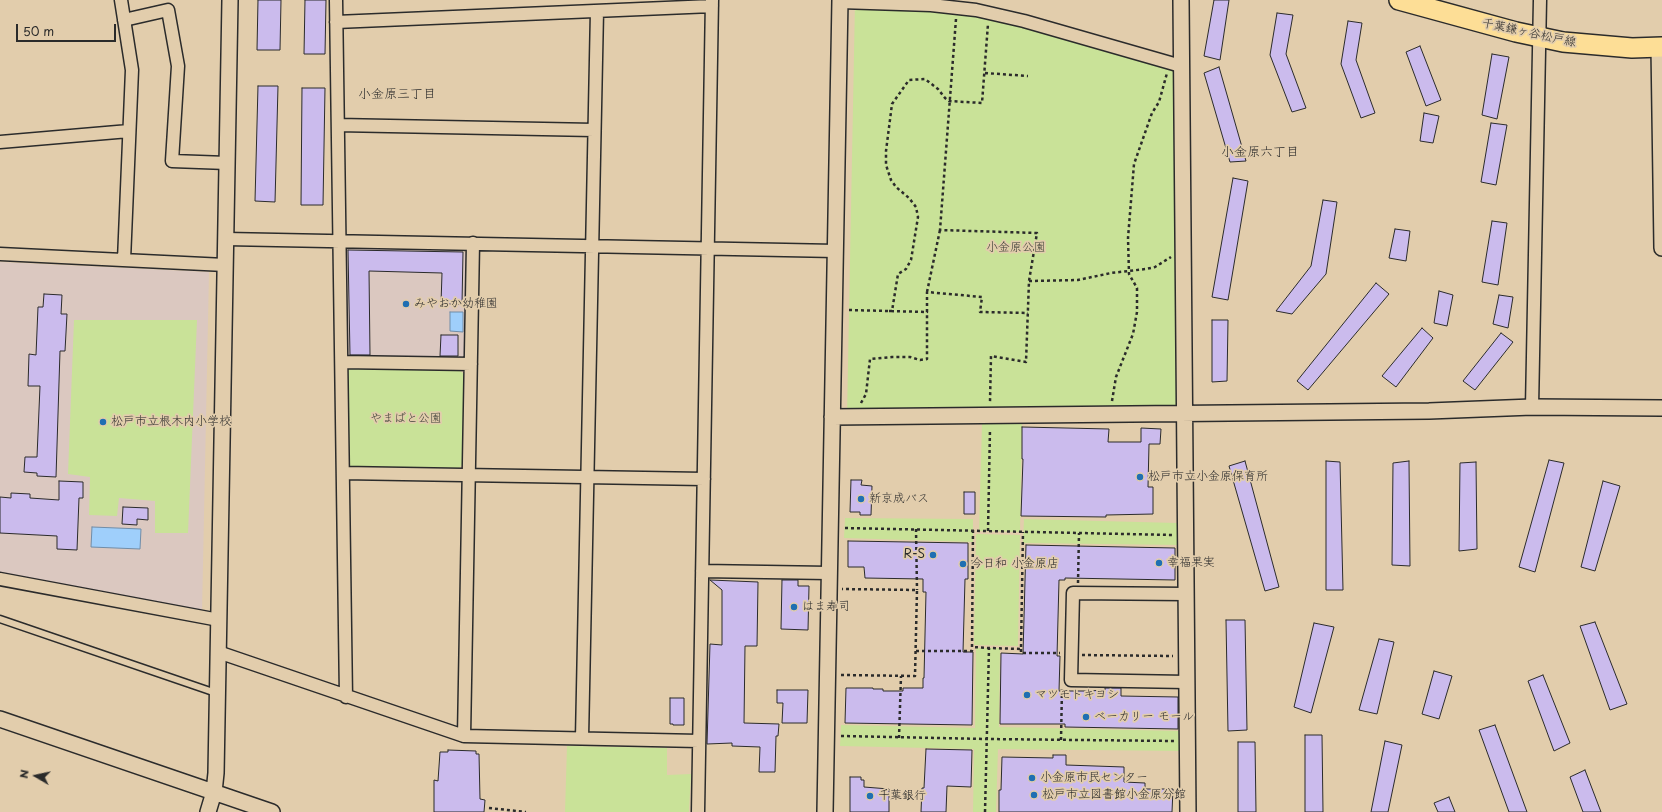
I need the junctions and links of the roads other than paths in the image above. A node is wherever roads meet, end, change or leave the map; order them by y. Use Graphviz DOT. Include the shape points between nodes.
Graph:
graph roads {
  1 [pos="121,0"];
  2 [pos="230,0"];
  3 [pos="336,0"];
  4 [pos="1181,0"];
  5 [pos="1399,0"];
  6 [pos="1540,0"];
  7 [pos="840,1"];
  8 [pos="712,3"];
  9 [pos="597,11"];
  10 [pos="124,20"];
  11 [pos="336,22"];
  12 [pos="1539,37"];
  13 [pos="1661,47"];
  14 [pos="1175,64"];
  15 [pos="338,125"];
  16 [pos="594,130"];
  17 [pos="129,131"];
  18 [pos="0,142"];
  19 [pos="227,163"];
  20 [pos="226,239"];
  21 [pos="340,240"];
  22 [pos="473,243"];
  23 [pos="592,245"];
  24 [pos="708,248"];
  25 [pos="1662,248"];
  26 [pos="836,251"];
  27 [pos="0,254"];
  28 [pos="124,260"];
  29 [pos="225,265"];
  30 [pos="342,362"];
  31 [pos="471,364"];
  32 [pos="1532,407"];
  33 [pos="1662,408"];
  34 [pos="1185,414"];
  35 [pos="832,417"];
  36 [pos="343,473"];
  37 [pos="468,474"];
  38 [pos="588,477"];
  39 [pos="704,479"];
  40 [pos="702,571"];
  41 [pos="829,573"];
  42 [pos="0,579"];
  43 [pos="1186,594"];
  44 [pos="0,619"];
  45 [pos="218,620"];
  46 [pos="218,652"];
  47 [pos="1187,682"];
  48 [pos="216,694"];
  49 [pos="346,696"];
  50 [pos="0,719"];
  51 [pos="464,736"];
  52 [pos="582,738"];
  53 [pos="698,741"];
  54 [pos="214,792"];
  55 [pos="208,812"];
  56 [pos="272,812"];
  57 [pos="698,812"];
  58 [pos="825,812"];
  59 [pos="1188,812"];
  1 -- 10 [label="street"];
  2 -- 19 [label="street"];
  3 -- 11 [label="street"];
  4 -- 14 [label="street"];
  5 -- 12 [label="main road, 千葉鎌ヶ谷松戸線"];
  6 -- 12 [label="street"];
  7 -- 14 [label="street" via="931,5 989,13"];
  7 -- 26 [label="street"];
  8 -- 9 [label="street"];
  8 -- 24 [label="street"];
  9 -- 11 [label="street"];
  9 -- 16 [label="street"];
  10 -- 17 [label="street" via="132,70"];
  10 -- 19 [label="street" via="168,10 178,66 172,161"];
  11 -- 15 [label="street"];
  12 -- 13 [label="main road, 千葉鎌ヶ谷松戸線" via="1598,46"];
  12 -- 32 [label="street"];
  13 -- 25 [label="street"];
  14 -- 34 [label="street" via="1183,254"];
  15 -- 16 [label="street"];
  15 -- 21 [label="street"];
  16 -- 23 [label="street"];
  17 -- 18 [label="street"];
  17 -- 28 [label="street"];
  19 -- 20 [label="street"];
  20 -- 21 [label="street"];
  20 -- 29 [label="street"];
  21 -- 22 [label="street"];
  21 -- 30 [label="street"];
  22 -- 23 [label="street"];
  22 -- 31 [label="street"];
  23 -- 24 [label="street"];
  23 -- 38 [label="street"];
  24 -- 26 [label="street"];
  24 -- 39 [label="street"];
  26 -- 35 [label="street"];
  27 -- 28 [label="street"];
  28 -- 29 [label="street"];
  29 -- 45 [label="street"];
  30 -- 31 [label="street"];
  30 -- 36 [label="street"];
  31 -- 37 [label="street"];
  32 -- 33 [label="street"];
  32 -- 34 [label="street"];
  34 -- 35 [label="street"];
  34 -- 43 [label="street"];
  35 -- 41 [label="street"];
  36 -- 37 [label="street"];
  36 -- 49 [label="street"];
  37 -- 38 [label="street"];
  37 -- 51 [label="street"];
  38 -- 39 [label="street"];
  38 -- 52 [label="street"];
  39 -- 40 [label="street"];
  40 -- 41 [label="street"];
  40 -- 53 [label="street"];
  41 -- 58 [label="street"];
  42 -- 45 [label="street"];
  43 -- 47 [label="street"];
  43 -- 47 [label="street" via="1073,593 1071,680"];
  44 -- 48 [label="lane"];
  45 -- 46 [label="street"];
  46 -- 48 [label="street"];
  46 -- 49 [label="street"];
  47 -- 59 [label="street"];
  48 -- 54 [label="street"];
  49 -- 51 [label="street"];
  50 -- 54 [label="street"];
  51 -- 52 [label="street"];
  52 -- 53 [label="street"];
  53 -- 57 [label="street"];
  54 -- 55 [label="street"];
  54 -- 56 [label="street"];
}
